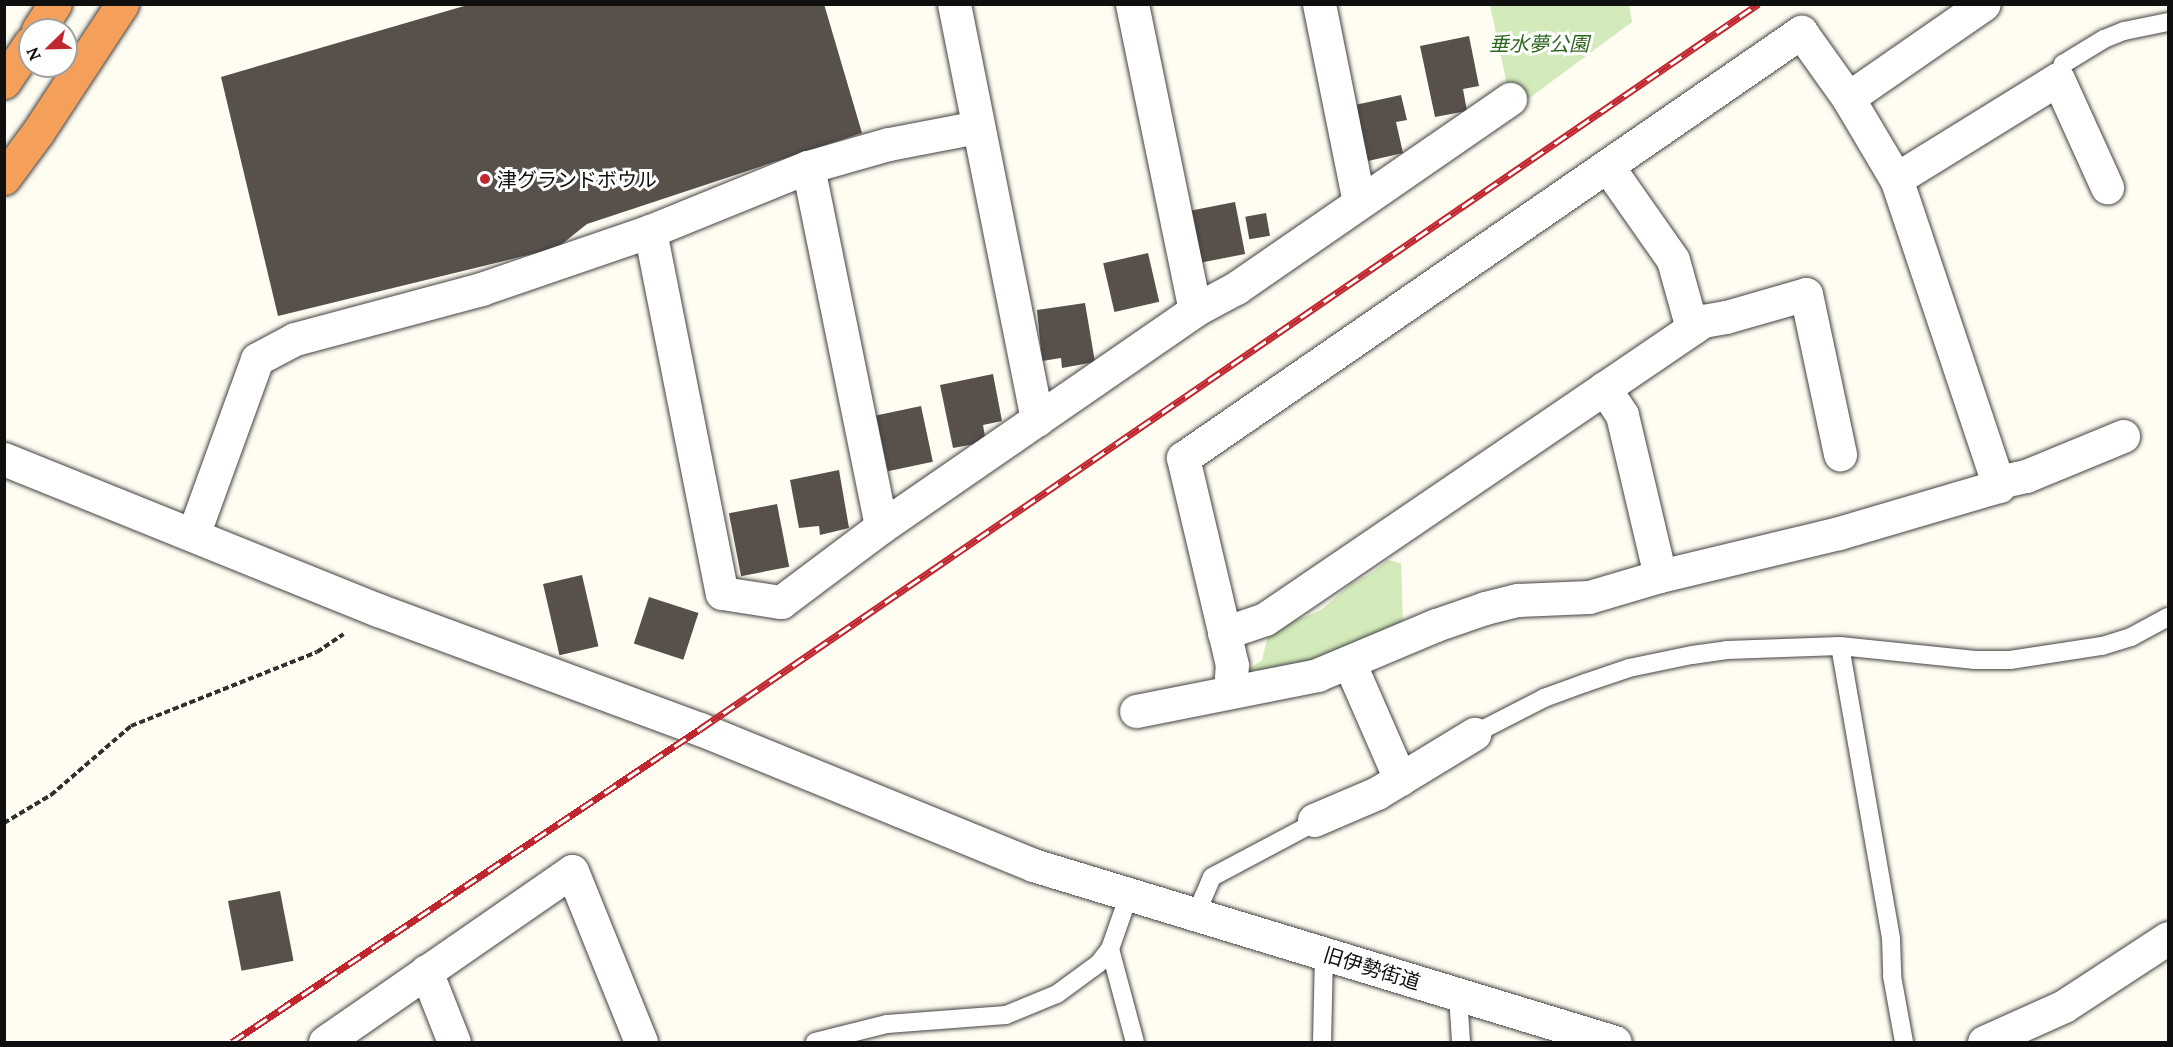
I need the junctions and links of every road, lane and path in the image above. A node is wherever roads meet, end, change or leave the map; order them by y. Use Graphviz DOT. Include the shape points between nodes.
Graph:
graph roads {
  1 [pos="55,4"];
  2 [pos="122,4"];
  3 [pos="954,4"];
  4 [pos="1132,4"];
  5 [pos="1319,4"];
  6 [pos="1984,4"];
  7 [pos="46,18"];
  8 [pos="2169,22"];
  9 [pos="18,61"];
  10 [pos="2058,78"];
  11 [pos="4,82"];
  12 [pos="1848,98"];
  13 [pos="1510,99"];
  14 [pos="977,127"];
  15 [pos="808,167"];
  16 [pos="1608,167"];
  17 [pos="4,178"];
  18 [pos="1896,179"];
  19 [pos="2107,187"];
  20 [pos="1359,202"];
  21 [pos="650,231"];
  22 [pos="1196,310"];
  23 [pos="1692,328"];
  24 [pos="1604,388"];
  25 [pos="1037,420"];
  26 [pos="2123,436"];
  27 [pos="1840,454"];
  28 [pos="4,459"];
  29 [pos="1998,482"];
  30 [pos="880,527"];
  31 [pos="193,535"];
  32 [pos="1660,576"];
  33 [pos="378,610"];
  34 [pos="2169,617"];
  35 [pos="1224,633"];
  36 [pos="1840,646"];
  37 [pos="1349,662"];
  38 [pos="1230,692"];
  39 [pos="1136,711"];
  40 [pos="1473,734"];
  41 [pos="1400,779"];
  42 [pos="1314,820"];
  43 [pos="4,823"];
  44 [pos="1130,892"];
  45 [pos="1196,914"];
  46 [pos="2169,938"];
  47 [pos="1110,949"];
  48 [pos="1323,954"];
  49 [pos="426,971"];
  50 [pos="1458,995"];
  51 [pos="325,1042"];
  52 [pos="454,1042"];
  53 [pos="641,1042"];
  54 [pos="815,1042"];
  55 [pos="1135,1042"];
  56 [pos="1322,1042"];
  57 [pos="1461,1042"];
  58 [pos="1615,1042"];
  59 [pos="1905,1042"];
  60 [pos="1984,1042"];
  1 -- 7 [label="highway"];
  2 -- 17 [label="highway"];
  3 -- 14 [label="street"];
  4 -- 22 [label="street"];
  5 -- 20 [label="street"];
  6 -- 12 [label="street"];
  8 -- 10 [label="lane" via="2104,39 2063,64"];
  9 -- 11 [label="highway"];
  10 -- 18 [label="street"];
  10 -- 19 [label="street"];
  12 -- 16 [label="street" via="1801,32"];
  12 -- 18 [label="street"];
  13 -- 20 [label="street"];
  14 -- 15 [label="street" via="889,144"];
  14 -- 25 [label="street"];
  15 -- 21 [label="street"];
  15 -- 30 [label="street"];
  16 -- 23 [label="street" via="1674,260"];
  16 -- 35 [label="street" via="1183,458"];
  18 -- 29 [label="street"];
  20 -- 22 [label="street" via="1236,288"];
  21 -- 30 [label="street" via="722,594 781,602"];
  21 -- 31 [label="street" via="481,289 294,339 257,359"];
  22 -- 25 [label="street"];
  23 -- 24 [label="street"];
  23 -- 27 [label="street" via="1703,321 1806,294"];
  24 -- 32 [label="street" via="1622,415"];
  24 -- 35 [label="street" via="1264,619"];
  25 -- 30 [label="street"];
  26 -- 29 [label="street" via="2026,476"];
  28 -- 31 [label="street, 旧伊勢街道"];
  29 -- 32 [label="street" via="1999,486 1839,533"];
  31 -- 33 [label="street, 旧伊勢街道"];
  32 -- 37 [label="street" via="1589,597 1518,600 1485,608"];
  33 -- 43 [label="path" via="317,652 131,726 51,795"];
  33 -- 44 [label="street, 旧伊勢街道" via="700,729 1033,865"];
  34 -- 36 [label="lane" via="2131,637 2102,646 2010,660"];
  35 -- 38 [label="street" via="1232,665"];
  36 -- 40 [label="lane" via="1727,650 1639,666 1544,698"];
  36 -- 59 [label="lane"];
  37 -- 38 [label="street" via="1317,675"];
  37 -- 41 [label="street"];
  38 -- 39 [label="street"];
  40 -- 41 [label="street"];
  41 -- 42 [label="street"];
  42 -- 45 [label="lane" via="1212,877"];
  44 -- 45 [label="street, 旧伊勢街道"];
  44 -- 47 [label="lane"];
  45 -- 48 [label="street, 旧伊勢街道"];
  46 -- 60 [label="street" via="2064,1006"];
  47 -- 54 [label="lane" via="1099,963 1057,994 1006,1015 887,1024"];
  47 -- 55 [label="lane"];
  48 -- 50 [label="street, 旧伊勢街道"];
  48 -- 56 [label="lane"];
  49 -- 51 [label="street"];
  49 -- 52 [label="street"];
  49 -- 53 [label="street" via="572,871"];
  50 -- 57 [label="lane"];
  50 -- 58 [label="street, 旧伊勢街道"];
}
